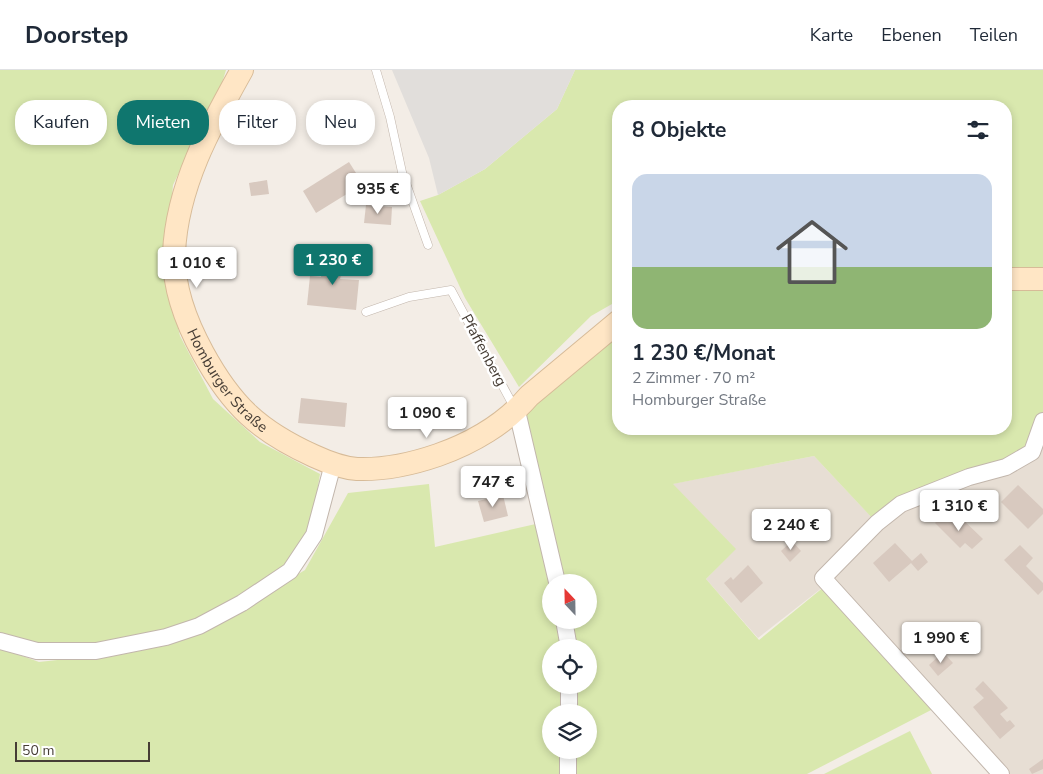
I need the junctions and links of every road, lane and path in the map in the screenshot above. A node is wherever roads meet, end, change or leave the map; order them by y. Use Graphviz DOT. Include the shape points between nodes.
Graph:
graph roads {
  1 [pos="242,70"];
  2 [pos="376,70"];
  3 [pos="428,245"];
  4 [pos="1012,279"];
  5 [pos="1043,279"];
  6 [pos="366,312"];
  7 [pos="612,327"];
  8 [pos="516,410"];
  9 [pos="1043,421"];
  10 [pos="334,464"];
  11 [pos="554,574"];
  12 [pos="0,641"];
  13 [pos="568,759"];
  14 [pos="568,774"];
  15 [pos="1001,774"];
  1 -- 10 [label="main road, Homburger Straße" via="217,114 180,207 174,254 180,305 216,378 240,409 282,441"];
  2 -- 3 [label="lane" via="402,172"];
  4 -- 5 [label="main road"];
  6 -- 8 [label="lane, Pfaffenberg" via="409,297 451,290"];
  7 -- 8 [label="main road, Homburger Straße"];
  8 -- 10 [label="main road, Homburger Straße" via="462,446 408,465 356,469"];
  8 -- 11 [label="street"];
  9 -- 15 [label="street" via="1032,452 1006,467 969,477 901,504 877,523 823,578"];
  10 -- 12 [label="street" via="314,535 290,570 242,603 199,626 96,651 37,652"];
  13 -- 14 [label="street"];
}
